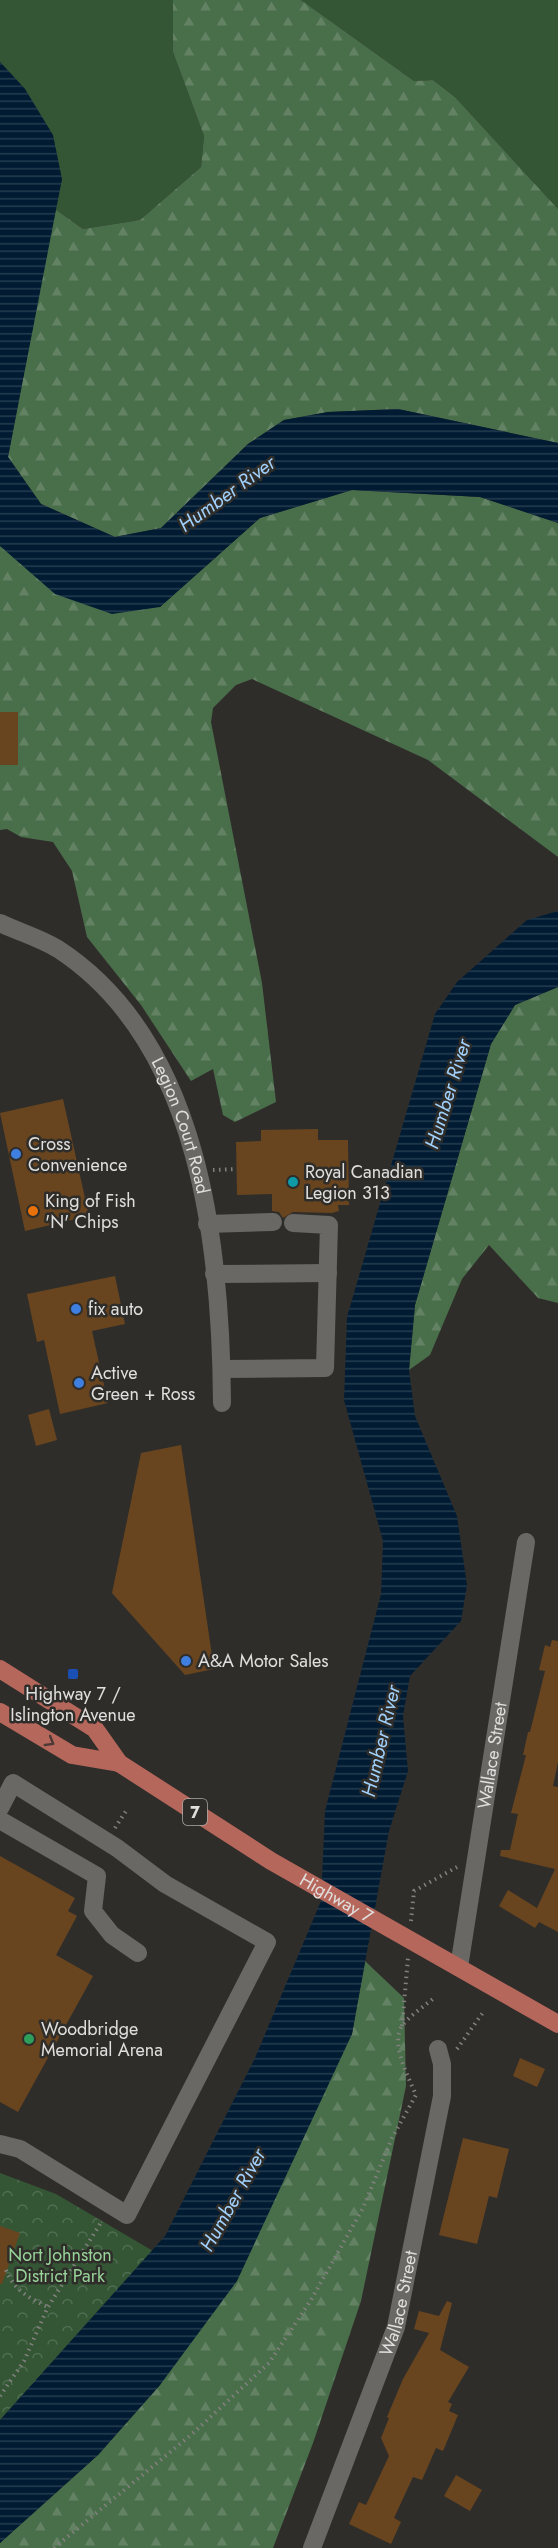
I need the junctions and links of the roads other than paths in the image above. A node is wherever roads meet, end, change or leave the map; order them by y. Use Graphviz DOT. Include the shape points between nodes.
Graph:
graph roads {
  1 [pos="0,923"];
  2 [pos="273,1222"];
  3 [pos="293,1223"];
  4 [pos="207,1224"];
  5 [pos="214,1274"];
  6 [pos="328,1274"];
  7 [pos="222,1369"];
  8 [pos="222,1403"];
  9 [pos="526,1542"];
  10 [pos="0,1669"];
  11 [pos="0,1713"];
  12 [pos="119,1763"];
  13 [pos="0,1808"];
  14 [pos="0,1820"];
  15 [pos="138,1953"];
  16 [pos="459,1967"];
  17 [pos="558,2024"];
  18 [pos="440,2057"];
  19 [pos="0,2144"];
  20 [pos="312,2548"];
  1 -- 4 [label="street, Legion Court Road" via="57,949 81,967 120,1006 147,1044 173,1093 196,1154"];
  2 -- 4 [label="street"];
  3 -- 6 [label="street" via="329,1225"];
  4 -- 5 [label="street, Legion Court Road"];
  5 -- 6 [label="street"];
  5 -- 7 [label="street, Legion Court Road"];
  6 -- 7 [label="street" via="325,1368"];
  7 -- 8 [label="street, Legion Court Road"];
  9 -- 16 [label="street, Wallace Street"];
  10 -- 12 [label="main road, Highway 7 / 7" via="95,1729"];
  11 -- 12 [label="main road, Highway 7 / 7, one-way" via="72,1755"];
  12 -- 16 [label="main road, Highway 7 / 7" via="272,1861"];
  13 -- 19 [label="street" via="13,1783 117,1848 165,1884 267,1942 127,2215 20,2150"];
  14 -- 15 [label="street" via="97,1876 93,1911 112,1935"];
  16 -- 17 [label="main road, Highway 7 / 7"];
  18 -- 20 [label="street, Wallace Street" via="442,2096 396,2327"];
}
